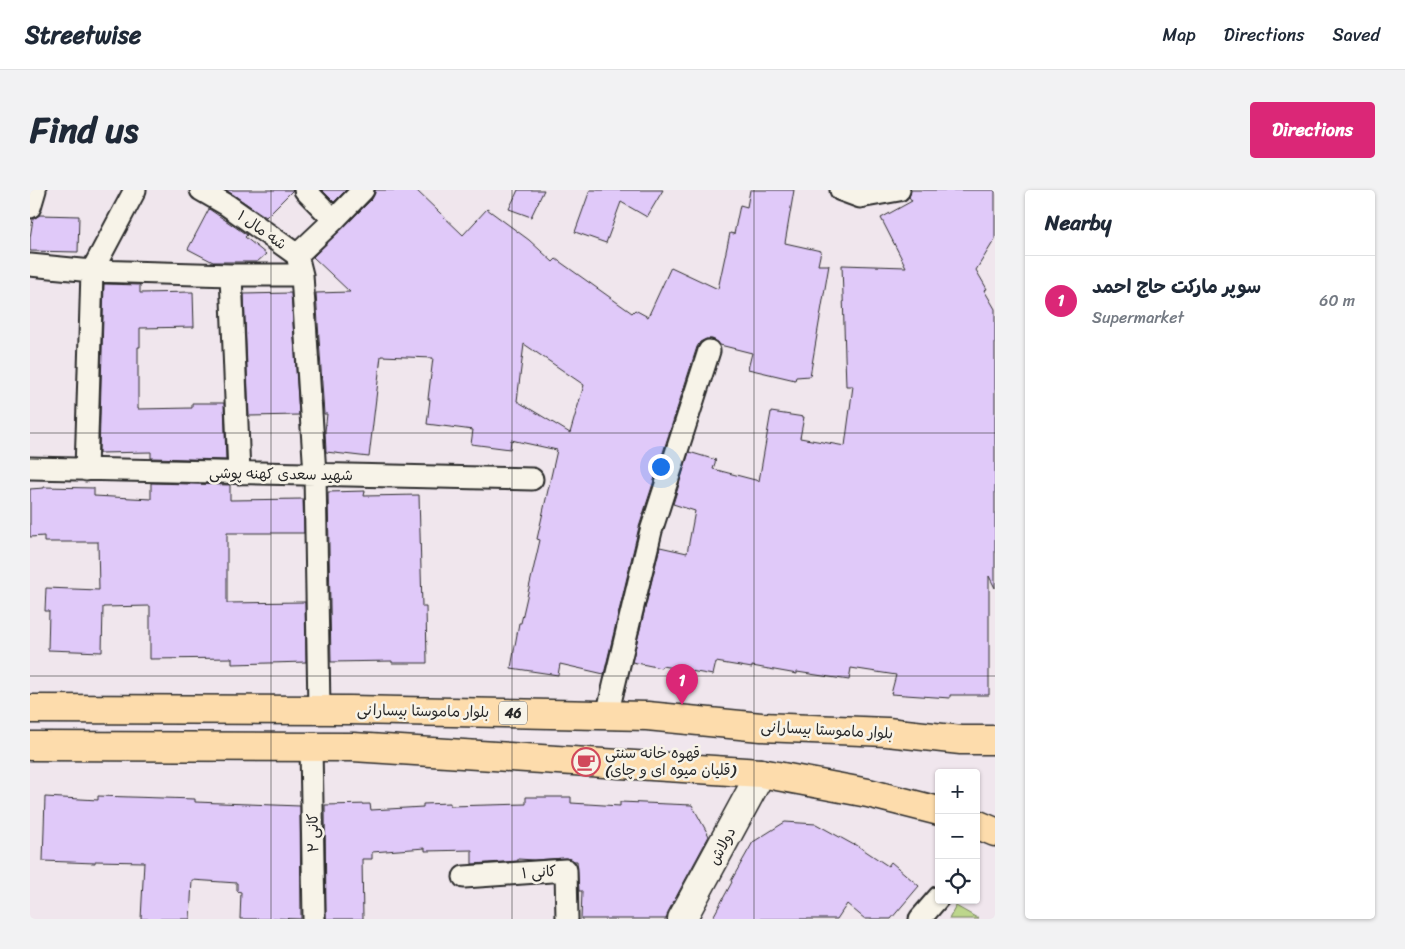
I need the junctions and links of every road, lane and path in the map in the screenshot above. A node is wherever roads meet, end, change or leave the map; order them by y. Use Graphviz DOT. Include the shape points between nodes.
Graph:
graph roads {
  1 [pos="35,190"];
  2 [pos="135,190"];
  3 [pos="202,190"];
  4 [pos="305,190"];
  5 [pos="364,190"];
  6 [pos="841,190"];
  7 [pos="898,190"];
  8 [pos="30,207"];
  9 [pos="334,220"];
  10 [pos="297,255"];
  11 [pos="30,264"];
  12 [pos="92,271"];
  13 [pos="231,275"];
  14 [pos="302,275"];
  15 [pos="708,351"];
  16 [pos="30,468"];
  17 [pos="86,470"];
  18 [pos="239,472"];
  19 [pos="315,474"];
  20 [pos="532,479"];
  21 [pos="30,708"];
  22 [pos="319,709"];
  23 [pos="607,715"];
  24 [pos="995,740"];
  25 [pos="30,746"];
  26 [pos="312,747"];
  27 [pos="761,773"];
  28 [pos="935,810"];
  29 [pos="980,826"];
  30 [pos="995,832"];
  31 [pos="464,877"];
  32 [pos="935,902"];
  33 [pos="314,919"];
  34 [pos="567,919"];
  35 [pos="682,919"];
  36 [pos="920,919"];
  1 -- 8 [label="street"];
  2 -- 12 [label="street"];
  3 -- 10 [label="street, شه مال ۱"];
  4 -- 9 [label="street"];
  5 -- 9 [label="street"];
  6 -- 7 [label="street" via="860,197"];
  9 -- 10 [label="street"];
  10 -- 14 [label="street"];
  11 -- 12 [label="street"];
  12 -- 13 [label="street"];
  12 -- 17 [label="street"];
  13 -- 14 [label="street"];
  13 -- 18 [label="street"];
  14 -- 19 [label="street"];
  15 -- 23 [label="street" via="651,531"];
  16 -- 17 [label="street, شهید سعدی کهنه پوشی"];
  17 -- 18 [label="street, شهید سعدی کهنه پوشی"];
  18 -- 19 [label="street, شهید سعدی کهنه پوشی"];
  19 -- 20 [label="street, شهید سعدی کهنه پوشی"];
  19 -- 22 [label="street"];
  21 -- 22 [label="main road, بلوار ماموستا بیسارانی / 46"];
  22 -- 23 [label="main road, بلوار ماموستا بیسارانی / 46"];
  23 -- 24 [label="main road, بلوار ماموستا بیسارانی / 46"];
  25 -- 26 [label="main road"];
  26 -- 27 [label="main road"];
  26 -- 33 [label="street, کانی ۲"];
  27 -- 28 [label="main road" via="868,793"];
  27 -- 35 [label="street, دولاش"];
  29 -- 30 [label="main road"];
  31 -- 34 [label="street, کانی ۱" via="566,870"];
  32 -- 36 [label="street"];
}
